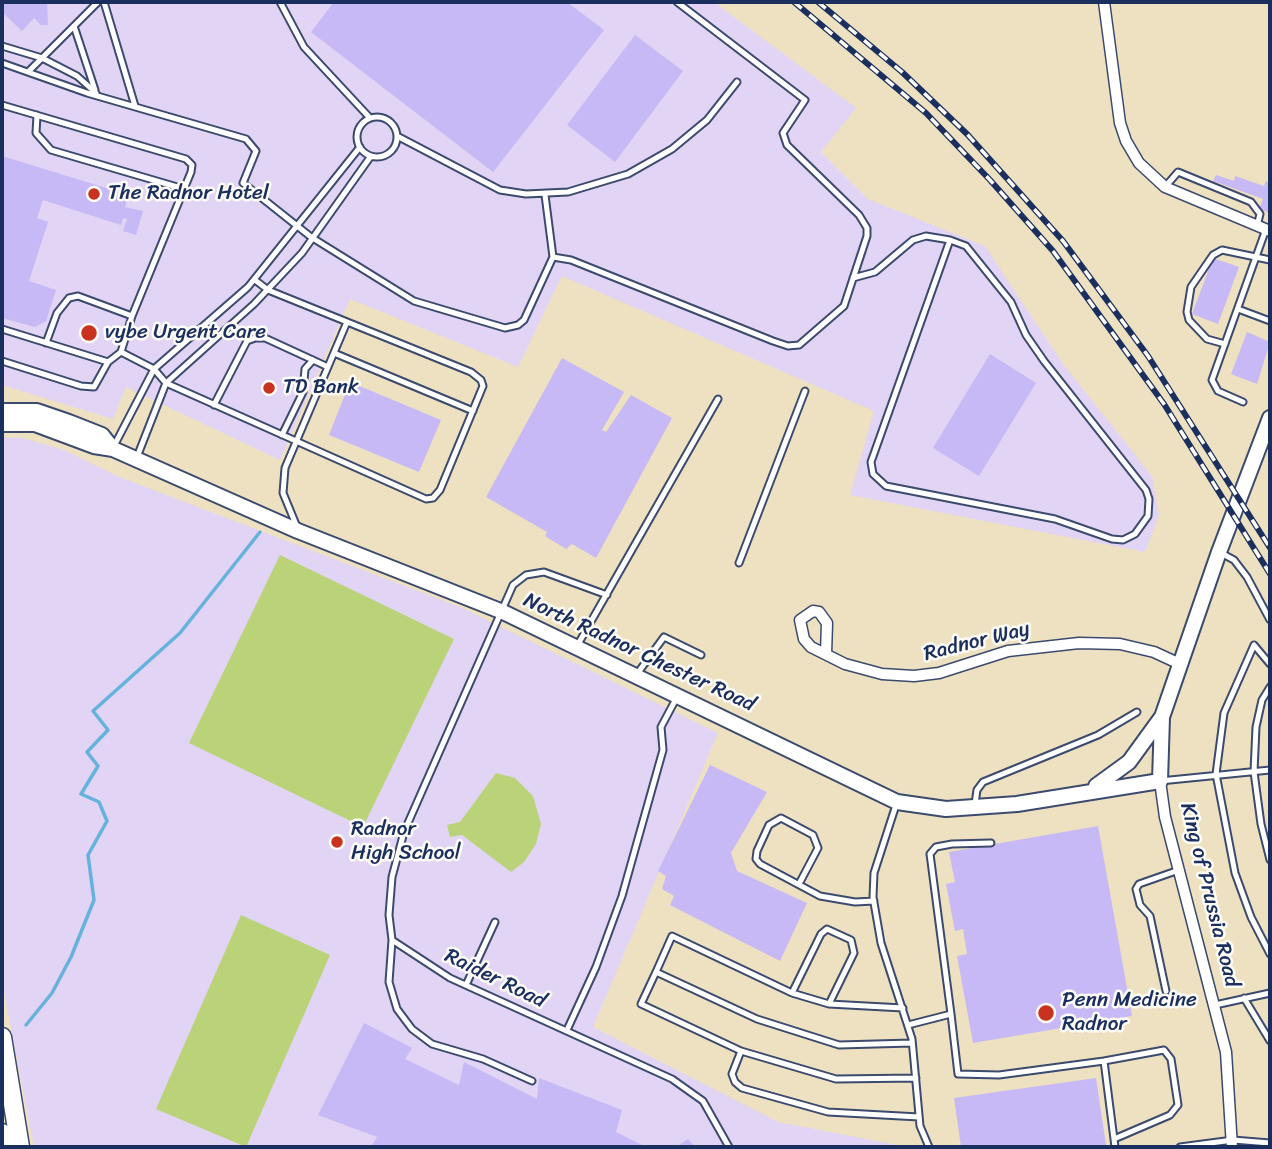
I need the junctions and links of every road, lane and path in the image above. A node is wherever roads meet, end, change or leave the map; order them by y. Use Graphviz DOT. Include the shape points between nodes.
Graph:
graph roads {
  1 [pos="98,2"];
  2 [pos="104,2"];
  3 [pos="280,2"];
  4 [pos="677,2"];
  5 [pos="1104,2"];
  6 [pos="74,26"];
  7 [pos="2,46"];
  8 [pos="42,58"];
  9 [pos="2,63"];
  10 [pos="28,72"];
  11 [pos="737,82"];
  12 [pos="96,93"];
  13 [pos="2,105"];
  14 [pos="135,106"];
  15 [pos="37,115"];
  16 [pos="370,118"];
  17 [pos="397,136"];
  18 [pos="360,147"];
  19 [pos="370,156"];
  20 [pos="340,173"];
  21 [pos="352,182"];
  22 [pos="1165,187"];
  23 [pos="184,190"];
  24 [pos="545,195"];
  25 [pos="318,200"];
  26 [pos="331,210"];
  27 [pos="299,227"];
  28 [pos="1264,229"];
  29 [pos="311,237"];
  30 [pos="950,240"];
  31 [pos="1257,255"];
  32 [pos="553,257"];
  33 [pos="1270,260"];
  34 [pos="853,278"];
  35 [pos="255,280"];
  36 [pos="268,290"];
  37 [pos="1238,309"];
  38 [pos="132,316"];
  39 [pos="1270,318"];
  40 [pos="347,321"];
  41 [pos="2,329"];
  42 [pos="46,343"];
  43 [pos="1225,344"];
  44 [pos="121,352"];
  45 [pos="334,353"];
  46 [pos="313,360"];
  47 [pos="2,361"];
  48 [pos="108,362"];
  49 [pos="328,367"];
  50 [pos="154,369"];
  51 [pos="166,383"];
  52 [pos="805,391"];
  53 [pos="718,399"];
  54 [pos="1244,402"];
  55 [pos="214,405"];
  56 [pos="2,411"];
  57 [pos="473,411"];
  58 [pos="1270,418"];
  59 [pos="2,424"];
  60 [pos="282,435"];
  61 [pos="297,442"];
  62 [pos="113,449"];
  63 [pos="136,460"];
  64 [pos="298,531"];
  65 [pos="1219,552"];
  66 [pos="740,563"];
  67 [pos="607,595"];
  68 [pos="503,612"];
  69 [pos="1270,620"];
  70 [pos="578,646"];
  71 [pos="826,654"];
  72 [pos="701,656"];
  73 [pos="1180,664"];
  74 [pos="1270,664"];
  75 [pos="638,674"];
  76 [pos="1270,687"];
  77 [pos="679,694"];
  78 [pos="1137,712"];
  79 [pos="1162,717"];
  80 [pos="1270,770"];
  81 [pos="1254,772"];
  82 [pos="1216,774"];
  83 [pos="1160,780"];
  84 [pos="1085,791"];
  85 [pos="897,802"];
  86 [pos="974,807"];
  87 [pos="991,843"];
  88 [pos="1270,860"];
  89 [pos="1179,870"];
  90 [pos="799,884"];
  91 [pos="874,901"];
  92 [pos="495,922"];
  93 [pos="392,940"];
  94 [pos="1270,954"];
  95 [pos="656,972"];
  96 [pos="466,985"];
  97 [pos="1166,991"];
  98 [pos="792,993"];
  99 [pos="1270,993"];
  100 [pos="1244,998"];
  101 [pos="829,1004"];
  102 [pos="1215,1005"];
  103 [pos="903,1007"];
  104 [pos="951,1014"];
  105 [pos="908,1025"];
  106 [pos="567,1030"];
  107 [pos="2,1037"];
  108 [pos="1270,1041"];
  109 [pos="912,1043"];
  110 [pos="741,1051"];
  111 [pos="1104,1061"];
  112 [pos="916,1078"];
  113 [pos="532,1081"];
  114 [pos="919,1117"];
  115 [pos="2,1133"];
  116 [pos="1114,1139"];
  117 [pos="1233,1143"];
  118 [pos="1270,1143"];
  119 [pos="4,1147"];
  120 [pos="20,1147"];
  121 [pos="729,1147"];
  122 [pos="929,1147"];
  123 [pos="1115,1147"];
  124 [pos="1180,1147"];
  1 -- 6 [label="lane"];
  2 -- 14 [label="lane"];
  3 -- 16 [label="lane" via="304,47"];
  4 -- 34 [label="lane" via="805,100 783,133 787,145 864,221 867,236"];
  5 -- 22 [label="street" via="1119,123 1139,163"];
  6 -- 8 [label="lane"];
  6 -- 12 [label="lane"];
  7 -- 8 [label="lane"];
  8 -- 10 [label="lane"];
  8 -- 12 [label="lane" via="77,75"];
  9 -- 10 [label="lane"];
  10 -- 12 [label="lane"];
  11 -- 24 [label="lane" via="707,120 659,158 610,182"];
  12 -- 14 [label="lane"];
  13 -- 15 [label="lane"];
  14 -- 27 [label="lane" via="246,139 256,151 243,183"];
  15 -- 23 [label="lane" via="36,133 51,150"];
  15 -- 23 [label="lane" via="186,159 192,165"];
  16 -- 17 [label="lane" via="388,120"];
  16 -- 18 [label="lane" via="358,132"];
  17 -- 19 [label="lane" via="388,153"];
  17 -- 24 [label="lane" via="488,185"];
  18 -- 19 [label="lane"];
  18 -- 20 [label="lane"];
  19 -- 21 [label="lane"];
  20 -- 21 [label="lane"];
  20 -- 25 [label="lane"];
  21 -- 26 [label="lane"];
  22 -- 28 [label="street"];
  22 -- 28 [label="lane" via="1178,172 1251,202"];
  23 -- 38 [label="lane"];
  24 -- 32 [label="lane"];
  25 -- 26 [label="lane"];
  25 -- 27 [label="lane"];
  26 -- 29 [label="lane"];
  27 -- 29 [label="lane"];
  27 -- 35 [label="lane"];
  28 -- 31 [label="lane"];
  29 -- 32 [label="lane" via="414,301 505,328 524,320"];
  29 -- 36 [label="lane"];
  30 -- 30 [label="lane" via="966,246 999,285 1044,361 1146,490 1148,516 1135,534 1112,539 1055,519 886,486 873,474 871,462"];
  30 -- 34 [label="lane" via="926,236 913,240 875,272"];
  31 -- 33 [label="lane"];
  31 -- 37 [label="lane"];
  31 -- 43 [label="lane" via="1222,250 1213,255 1191,287 1189,320 1207,339"];
  32 -- 34 [label="lane" via="571,260 788,346 799,345 838,314"];
  35 -- 36 [label="lane"];
  35 -- 50 [label="lane"];
  36 -- 40 [label="lane"];
  36 -- 51 [label="lane"];
  37 -- 39 [label="lane"];
  37 -- 43 [label="lane"];
  38 -- 42 [label="lane" via="78,296 69,298 57,313"];
  38 -- 44 [label="lane"];
  40 -- 45 [label="lane"];
  40 -- 57 [label="lane" via="471,372 483,386"];
  41 -- 42 [label="lane"];
  42 -- 48 [label="lane"];
  43 -- 54 [label="lane" via="1212,380 1218,391"];
  44 -- 48 [label="lane"];
  44 -- 50 [label="lane"];
  45 -- 49 [label="lane"];
  45 -- 57 [label="lane"];
  46 -- 49 [label="lane"];
  46 -- 55 [label="lane" via="265,338 247,341"];
  46 -- 60 [label="lane" via="305,369 303,392"];
  47 -- 48 [label="lane" via="94,387"];
  49 -- 61 [label="lane"];
  50 -- 51 [label="lane"];
  50 -- 62 [label="lane"];
  51 -- 55 [label="lane"];
  51 -- 63 [label="lane"];
  52 -- 66 [label="lane"];
  53 -- 67 [label="lane"];
  55 -- 60 [label="lane"];
  56 -- 62 [label="main road, North Radnor Chester Road" via="37,411 102,435"];
  57 -- 61 [label="lane" via="440,490 432,498 425,499"];
  58 -- 65 [label="main road, King of Prussia Road"];
  59 -- 62 [label="main road, North Radnor Chester Road" via="35,424"];
  60 -- 61 [label="lane"];
  61 -- 64 [label="lane" via="285,468 283,493"];
  62 -- 63 [label="main road, North Radnor Chester Road"];
  63 -- 64 [label="main road, North Radnor Chester Road"];
  64 -- 68 [label="main road, North Radnor Chester Road"];
  65 -- 69 [label="lane" via="1234,560 1247,577"];
  65 -- 73 [label="main road, King of Prussia Road"];
  67 -- 68 [label="lane" via="544,572 526,575 513,585"];
  67 -- 70 [label="lane"];
  68 -- 70 [label="main road, North Radnor Chester Road"];
  68 -- 93 [label="lane" via="404,832 391,877 388,915"];
  70 -- 75 [label="main road, North Radnor Chester Road"];
  71 -- 73 [label="street, Radnor Way" via="866,671 914,677 1008,650 1079,643 1120,644"];
  72 -- 75 [label="lane" via="664,637"];
  73 -- 79 [label="main road, King of Prussia Road"];
  74 -- 82 [label="lane" via="1254,645 1224,713"];
  75 -- 77 [label="main road, North Radnor Chester Road"];
  76 -- 81 [label="lane" via="1256,726"];
  77 -- 85 [label="main road, North Radnor Chester Road"];
  77 -- 106 [label="lane" via="661,727 663,750 622,896"];
  78 -- 86 [label="lane" via="1098,735 983,782"];
  79 -- 83 [label="main road, King of Prussia Road"];
  79 -- 84 [label="main road" via="1119,772"];
  80 -- 81 [label="lane"];
  81 -- 82 [label="lane"];
  81 -- 88 [label="lane"];
  82 -- 83 [label="lane"];
  82 -- 94 [label="lane" via="1235,873"];
  83 -- 84 [label="main road, North Radnor Chester Road"];
  83 -- 89 [label="street, King of Prussia Road"];
  84 -- 86 [label="main road, North Radnor Chester Road"];
  85 -- 86 [label="main road, North Radnor Chester Road" via="946,809"];
  85 -- 91 [label="lane" via="874,873"];
  87 -- 104 [label="lane" via="952,844 936,847 930,854"];
  89 -- 97 [label="lane" via="1136,889 1140,905 1150,916"];
  89 -- 102 [label="street, King of Prussia Road"];
  90 -- 90 [label="lane" via="756,859 769,825 781,818 813,835 818,848"];
  90 -- 91 [label="lane" via="839,901"];
  91 -- 103 [label="lane" via="881,943"];
  92 -- 96 [label="lane"];
  93 -- 96 [label="lane, Raider Road"];
  93 -- 113 [label="lane" via="389,982 397,1009 412,1029 432,1044 483,1059"];
  95 -- 98 [label="lane" via="672,936"];
  95 -- 109 [label="lane" via="757,1019 839,1045"];
  95 -- 110 [label="lane" via="641,1004"];
  96 -- 106 [label="lane, Raider Road"];
  98 -- 101 [label="lane"];
  98 -- 101 [label="lane" via="821,934 834,930 851,940 854,953"];
  99 -- 100 [label="lane"];
  100 -- 102 [label="lane"];
  100 -- 108 [label="lane"];
  101 -- 103 [label="lane"];
  102 -- 117 [label="street, King of Prussia Road" via="1226,1052"];
  103 -- 105 [label="lane"];
  104 -- 105 [label="lane"];
  104 -- 111 [label="lane" via="958,1074 999,1075"];
  105 -- 109 [label="lane"];
  106 -- 121 [label="lane, Raider Road" via="691,1090 711,1111"];
  107 -- 120 [label="highway"];
  109 -- 112 [label="lane"];
  110 -- 112 [label="lane" via="836,1079"];
  110 -- 114 [label="lane" via="732,1074 741,1088 828,1112"];
  111 -- 116 [label="lane"];
  111 -- 116 [label="lane" via="1164,1050 1171,1059 1178,1105 1170,1115"];
  112 -- 114 [label="lane"];
  114 -- 122 [label="lane"];
  115 -- 119 [label="highway"];
  116 -- 123 [label="lane"];
  117 -- 118 [label="lane"];
  117 -- 124 [label="lane"];
}
